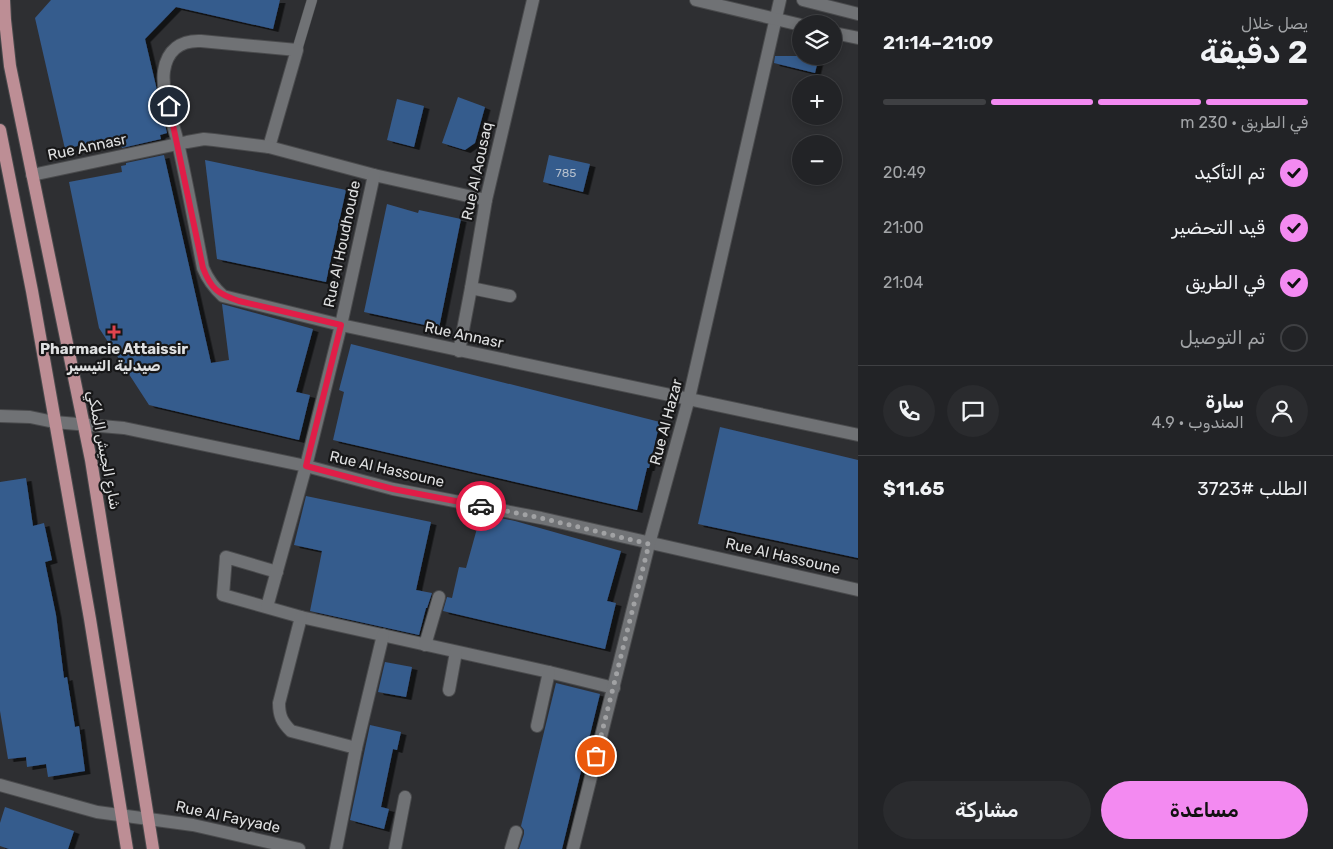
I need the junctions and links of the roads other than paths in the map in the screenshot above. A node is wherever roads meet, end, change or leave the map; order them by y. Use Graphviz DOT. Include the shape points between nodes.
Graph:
graph roads {
  1 [pos="4,0"];
  2 [pos="312,0"];
  3 [pos="533,0"];
  4 [pos="696,0"];
  5 [pos="780,0"];
  6 [pos="803,0"];
  7 [pos="858,14"];
  8 [pos="776,19"];
  9 [pos="792,23"];
  10 [pos="842,35"];
  11 [pos="858,38"];
  12 [pos="297,50"];
  13 [pos="0,130"];
  14 [pos="178,144"];
  15 [pos="270,147"];
  16 [pos="32,175"];
  17 [pos="374,175"];
  18 [pos="486,200"];
  19 [pos="471,288"];
  20 [pos="510,296"];
  21 [pos="341,325"];
  22 [pos="459,350"];
  23 [pos="690,398"];
  24 [pos="0,416"];
  25 [pos="54,422"];
  26 [pos="83,424"];
  27 [pos="858,435"];
  28 [pos="306,466"];
  29 [pos="649,544"];
  30 [pos="277,572"];
  31 [pos="858,590"];
  32 [pos="439,597"];
  33 [pos="267,607"];
  34 [pos="301,617"];
  35 [pos="383,635"];
  36 [pos="426,645"];
  37 [pos="456,652"];
  38 [pos="549,672"];
  39 [pos="614,688"];
  40 [pos="448,690"];
  41 [pos="537,726"];
  42 [pos="356,748"];
  43 [pos="0,785"];
  44 [pos="405,797"];
  45 [pos="121,815"];
  46 [pos="149,818"];
  47 [pos="516,832"];
  48 [pos="127,849"];
  49 [pos="153,849"];
  50 [pos="299,849"];
  51 [pos="336,849"];
  52 [pos="395,849"];
  53 [pos="511,849"];
  54 [pos="573,849"];
  1 -- 16 [label="main road, شارع الجيش الملكي" via="10,66"];
  2 -- 12 [label="lane"];
  3 -- 18 [label="street, Rue Al Aousaq"];
  4 -- 8 [label="street"];
  5 -- 8 [label="street, Rue Al Hazar"];
  6 -- 7 [label="street"];
  8 -- 9 [label="street"];
  8 -- 23 [label="street, Rue Al Hazar"];
  10 -- 11 [label="street"];
  12 -- 14 [label="street, Rue Annasr" via="192,40 177,46 168,60 164,77"];
  12 -- 15 [label="street"];
  13 -- 25 [label="main road"];
  14 -- 15 [label="street, Rue Annasr" via="204,139"];
  14 -- 16 [label="street, Rue Annasr"];
  14 -- 21 [label="street, Rue Annasr" via="203,268 214,288 223,296 239,301"];
  15 -- 17 [label="street, Rue Annasr"];
  16 -- 26 [label="main road, شارع الجيش الملكي"];
  17 -- 18 [label="street, Rue Annasr"];
  17 -- 21 [label="street, Rue Al Houdhoude"];
  18 -- 19 [label="street, Rue Al Aousaq"];
  19 -- 20 [label="street"];
  19 -- 22 [label="street, Rue Al Aousaq"];
  21 -- 22 [label="street, Rue Annasr"];
  21 -- 28 [label="street, Rue Al Houdhoude"];
  22 -- 23 [label="street, Rue Annasr"];
  23 -- 27 [label="street, Rue Annasr"];
  23 -- 29 [label="street, Rue Al Hazar"];
  24 -- 25 [label="street, Rue Al Hassoune"];
  25 -- 26 [label="street, Rue Al Hassoune"];
  25 -- 45 [label="main road"];
  26 -- 28 [label="street, Rue Al Hassoune" via="124,428"];
  26 -- 46 [label="main road, شارع الجيش الملكي"];
  28 -- 29 [label="street, Rue Al Hassoune" via="393,489 541,518"];
  28 -- 30 [label="street, Rue Al Houdhoude"];
  29 -- 31 [label="street, Rue Al Hassoune"];
  29 -- 39 [label="street, Rue Al Hazar"];
  30 -- 33 [label="street, Rue Al Houdhoude"];
  30 -- 33 [label="street" via="226,557 223,595"];
  32 -- 36 [label="street"];
  33 -- 34 [label="street"];
  34 -- 35 [label="street"];
  34 -- 42 [label="street" via="279,703 279,715 283,724 292,731"];
  35 -- 36 [label="street"];
  35 -- 42 [label="street"];
  36 -- 37 [label="street"];
  37 -- 38 [label="street"];
  37 -- 40 [label="street"];
  38 -- 39 [label="street"];
  38 -- 41 [label="street"];
  39 -- 54 [label="street, Rue Al Hazar"];
  42 -- 51 [label="street"];
  43 -- 45 [label="street, Rue Al Fayyade" via="97,812"];
  44 -- 52 [label="street"];
  45 -- 46 [label="street, Rue Al Fayyade"];
  45 -- 48 [label="main road"];
  46 -- 49 [label="main road, شارع الجيش الملكي"];
  46 -- 50 [label="street, Rue Al Fayyade"];
  47 -- 53 [label="street"];
}
